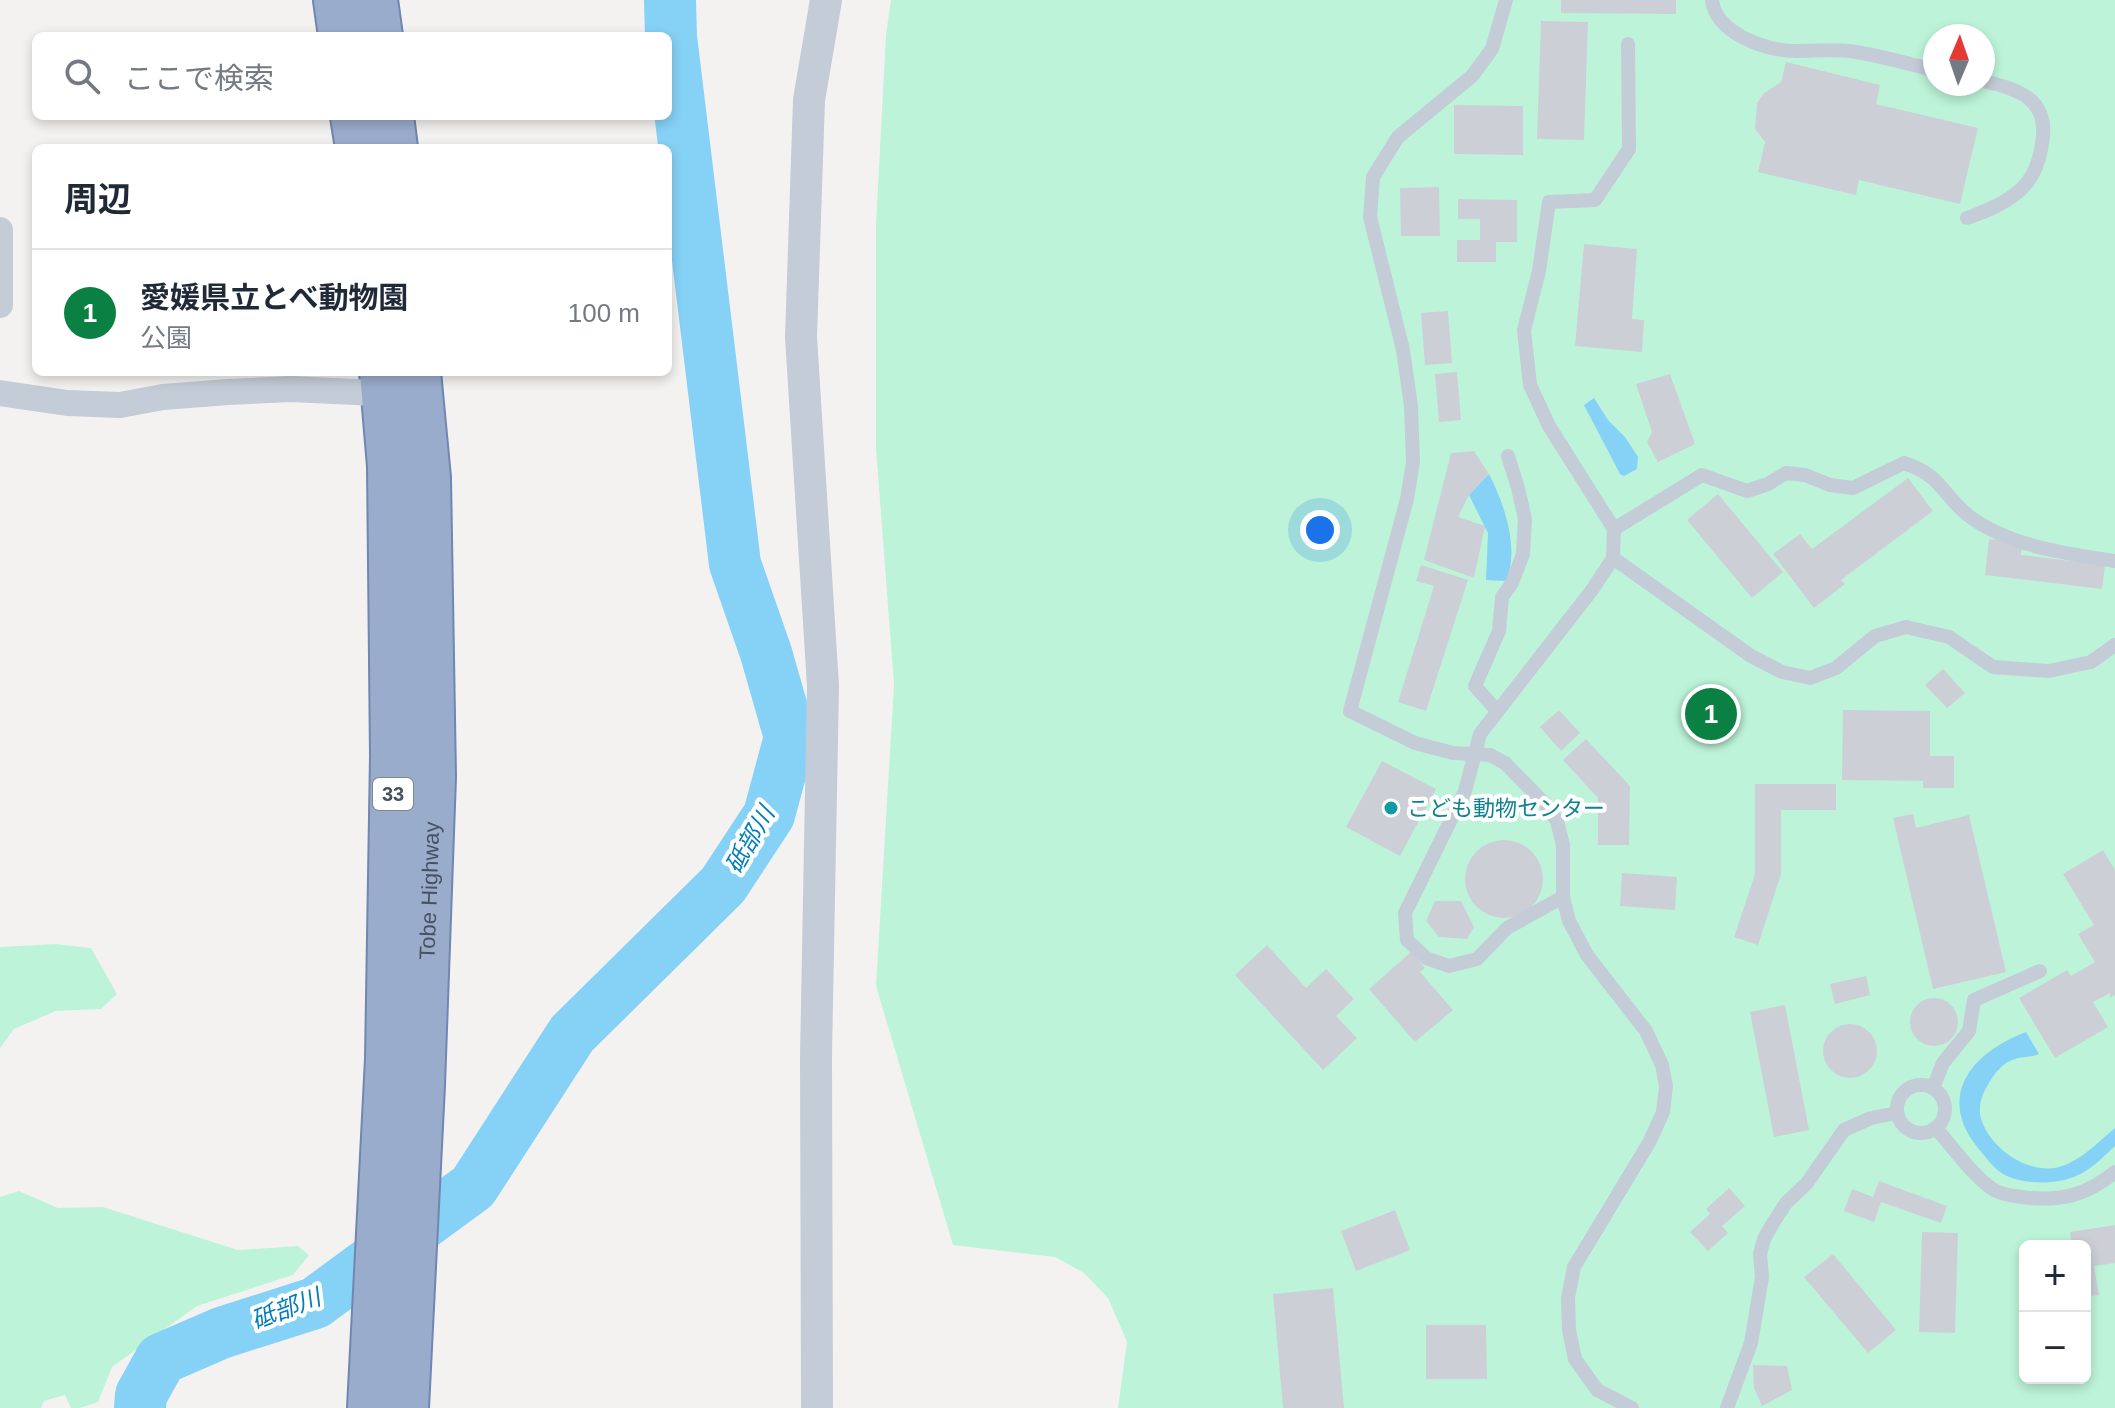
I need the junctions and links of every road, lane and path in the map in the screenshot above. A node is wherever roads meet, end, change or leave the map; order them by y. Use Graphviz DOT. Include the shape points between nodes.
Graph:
graph roads {
  1 [pos="336,0"];
  2 [pos="375,0"];
  3 [pos="826,0"];
  4 [pos="1506,0"];
  5 [pos="1712,0"];
  6 [pos="340,32"];
  7 [pos="379,32"];
  8 [pos="1628,44"];
  9 [pos="1923,67"];
  10 [pos="1995,84"];
  11 [pos="354,120"];
  12 [pos="392,120"];
  13 [pos="357,144"];
  14 [pos="394,144"];
  15 [pos="1967,218"];
  16 [pos="0,230"];
  17 [pos="0,305"];
  18 [pos="401,383"];
  19 [pos="0,393"];
  20 [pos="1508,456"];
  21 [pos="1614,529"];
  22 [pos="1613,558"];
  23 [pos="2115,561"];
  24 [pos="2115,645"];
  25 [pos="1497,711"];
  26 [pos="1476,754"];
  27 [pos="1563,897"];
  28 [pos="2040,971"];
  29 [pos="1933,1088"];
  30 [pos="1897,1113"];
  31 [pos="1936,1128"];
  32 [pos="2115,1172"];
  33 [pos="398,1207"];
  34 [pos="371,1389"];
  35 [pos="406,1408"];
  36 [pos="817,1408"];
  37 [pos="1632,1408"];
  38 [pos="1727,1408"];
  1 -- 6 [label="highway"];
  2 -- 7 [label="highway"];
  3 -- 36 [label="street" via="809,100 801,337 823,686"];
  4 -- 26 [label="lane" via="1492,49 1472,76 1398,137 1373,177 1370,217 1403,350 1413,462 1350,711 1415,743"];
  5 -- 9 [label="lane" via="1720,21 1763,45 1852,51"];
  8 -- 21 [label="lane" via="1629,149 1595,200 1549,202 1524,330 1530,385 1549,426"];
  10 -- 15 [label="lane" via="2027,96 2041,111 2045,128 2037,166 2026,185"];
  11 -- 13 [label="highway"];
  12 -- 14 [label="highway"];
  16 -- 17 [label="street"];
  18 -- 19 [label="street" via="163,397 120,405"];
  18 -- 33 [label="highway, Tobe Highway / 33" via="428,478 433,777"];
  20 -- 25 [label="lane" via="1525,519 1523,554 1502,597 1499,631 1475,686"];
  21 -- 22 [label="lane"];
  21 -- 23 [label="lane" via="1702,475 1747,491 1786,473 1853,488 1904,463 1923,469 1969,516 2005,537"];
  22 -- 24 [label="lane" via="1751,656 1782,672 1810,678 1836,668 1875,636 1906,627 1949,637 1993,667 2049,671 2091,662"];
  22 -- 25 [label="lane"];
  25 -- 26 [label="lane" via="1480,734"];
  26 -- 27 [label="lane" via="1505,763 1557,821 1563,845"];
  26 -- 27 [label="lane" via="1465,791 1405,913 1407,940 1426,958 1449,966 1477,959 1507,928"];
  27 -- 37 [label="lane" via="1587,955 1646,1031 1666,1086 1663,1112 1650,1141 1574,1267 1568,1298 1575,1359 1597,1390"];
  28 -- 29 [label="lane" via="1974,1000 1969,1031 1943,1063"];
  29 -- 30 [label="lane" via="1908,1087 1898,1100"];
  29 -- 31 [label="lane" via="1945,1104"];
  30 -- 31 [label="lane" via="1908,1130 1925,1133"];
  30 -- 38 [label="lane" via="1844,1130 1769,1231 1760,1254 1762,1277 1751,1343"];
  31 -- 32 [label="lane" via="1994,1191 2012,1196 2075,1197"];
  33 -- 34 [label="highway, Tobe Highway / 33"];
  33 -- 35 [label="highway, Tobe Highway / 33" via="409,1346"];
}
